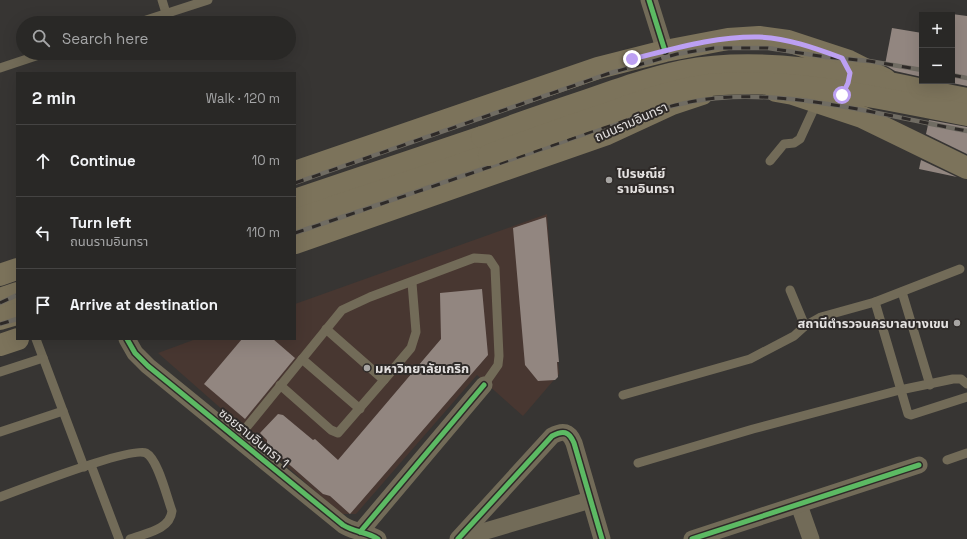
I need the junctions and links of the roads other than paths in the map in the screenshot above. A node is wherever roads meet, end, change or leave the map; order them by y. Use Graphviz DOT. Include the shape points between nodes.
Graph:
graph roads {
  1 [pos="162,0"];
  2 [pos="208,0"];
  3 [pos="649,0"];
  4 [pos="166,13"];
  5 [pos="157,16"];
  6 [pos="665,51"];
  7 [pos="842,58"];
  8 [pos="24,60"];
  9 [pos="0,68"];
  10 [pos="967,90"];
  11 [pos="914,94"];
  12 [pos="967,98"];
  13 [pos="821,103"];
  14 [pos="967,115"];
  15 [pos="967,127"];
  16 [pos="485,146"];
  17 [pos="770,161"];
  18 [pos="967,168"];
  19 [pos="296,172"];
  20 [pos="296,200"];
  21 [pos="296,220"];
  22 [pos="296,243"];
  23 [pos="16,269"];
  24 [pos="960,270"];
  25 [pos="0,275"];
  26 [pos="412,283"];
  27 [pos="790,290"];
  28 [pos="902,292"];
  29 [pos="16,293"];
  30 [pos="0,299"];
  31 [pos="875,302"];
  32 [pos="16,314"];
  33 [pos="0,319"];
  34 [pos="805,326"];
  35 [pos="326,329"];
  36 [pos="16,340"];
  37 [pos="36,340"];
  38 [pos="128,340"];
  39 [pos="0,345"];
  40 [pos="43,358"];
  41 [pos="302,359"];
  42 [pos="0,372"];
  43 [pos="384,380"];
  44 [pos="967,384"];
  45 [pos="484,385"];
  46 [pos="930,385"];
  47 [pos="280,386"];
  48 [pos="900,390"];
  49 [pos="623,395"];
  50 [pos="967,397"];
  51 [pos="360,409"];
  52 [pos="63,411"];
  53 [pos="0,432"];
  54 [pos="237,439"];
  55 [pos="967,454"];
  56 [pos="947,460"];
  57 [pos="638,462"];
  58 [pos="919,465"];
  59 [pos="87,466"];
  60 [pos="0,497"];
  61 [pos="590,500"];
  62 [pos="799,505"];
  63 [pos="360,532"];
  64 [pos="119,539"];
  65 [pos="130,539"];
  66 [pos="378,539"];
  67 [pos="458,539"];
  68 [pos="602,539"];
  69 [pos="692,539"];
  70 [pos="811,539"];
  1 -- 4 [label="lane"];
  2 -- 4 [label="lane"];
  3 -- 6 [label="street"];
  4 -- 5 [label="lane"];
  6 -- 7 [label="main road" via="728,38 759,37 788,41"];
  6 -- 19 [label="main road" via="562,79"];
  7 -- 11 [label="main road"];
  7 -- 13 [label="main road" via="850,73 848,83 842,95 834,101"];
  8 -- 9 [label="lane"];
  10 -- 11 [label="main road"];
  11 -- 15 [label="main road"];
  12 -- 16 [label="main road, ถนนรามอินทรา, bridge" via="801,69 726,66 684,71 647,80"];
  13 -- 17 [label="lane" via="800,139 794,143 784,144"];
  13 -- 18 [label="main road, ถนนรามอินทรา" via="862,117"];
  13 -- 22 [label="main road, ถนนรามอินทรา" via="793,94 761,89 714,91 693,96 607,134"];
  14 -- 16 [label="main road, ถนนรามอินทรา, bridge" via="841,92 765,84 722,84 654,97"];
  16 -- 20 [label="main road, ถนนรามอินทรา"];
  16 -- 21 [label="main road, ถนนรามอินทรา"];
  23 -- 25 [label="main road"];
  24 -- 28 [label="lane"];
  26 -- 35 [label="lane" via="370,297 342,310"];
  26 -- 43 [label="lane" via="416,332 411,348"];
  26 -- 45 [label="lane" via="474,258 489,259 495,268 500,356 498,365"];
  27 -- 34 [label="lane"];
  28 -- 31 [label="lane"];
  28 -- 46 [label="lane"];
  29 -- 30 [label="main road"];
  31 -- 34 [label="lane" via="821,317"];
  31 -- 48 [label="lane"];
  32 -- 33 [label="main road"];
  34 -- 49 [label="lane" via="794,336 750,359"];
  35 -- 41 [label="lane"];
  35 -- 43 [label="lane"];
  36 -- 39 [label="main road"];
  37 -- 40 [label="lane"];
  38 -- 54 [label="street, ซอยรามอินทรา 1" via="135,353 148,366"];
  40 -- 42 [label="lane"];
  40 -- 52 [label="lane"];
  41 -- 47 [label="lane"];
  41 -- 51 [label="lane"];
  43 -- 51 [label="lane"];
  44 -- 46 [label="lane" via="953,379"];
  45 -- 63 [label="street"];
  46 -- 48 [label="lane"];
  47 -- 51 [label="lane" via="331,430 338,433"];
  47 -- 54 [label="lane"];
  48 -- 50 [label="lane" via="906,413 911,415"];
  48 -- 57 [label="lane"];
  52 -- 53 [label="lane"];
  52 -- 59 [label="lane"];
  54 -- 63 [label="street, ซอยรามอินทรา 1" via="343,525"];
  55 -- 56 [label="lane"];
  58 -- 62 [label="street"];
  59 -- 60 [label="lane"];
  59 -- 64 [label="lane"];
  59 -- 65 [label="lane" via="137,452 146,453 154,460 172,511 171,518 168,524"];
  61 -- 67 [label="street"];
  61 -- 67 [label="street" via="572,436 566,432 559,432 552,436"];
  61 -- 68 [label="street"];
  62 -- 69 [label="street"];
  62 -- 70 [label="street"];
  63 -- 66 [label="street, ซอยรามอินทรา 1"];
}
